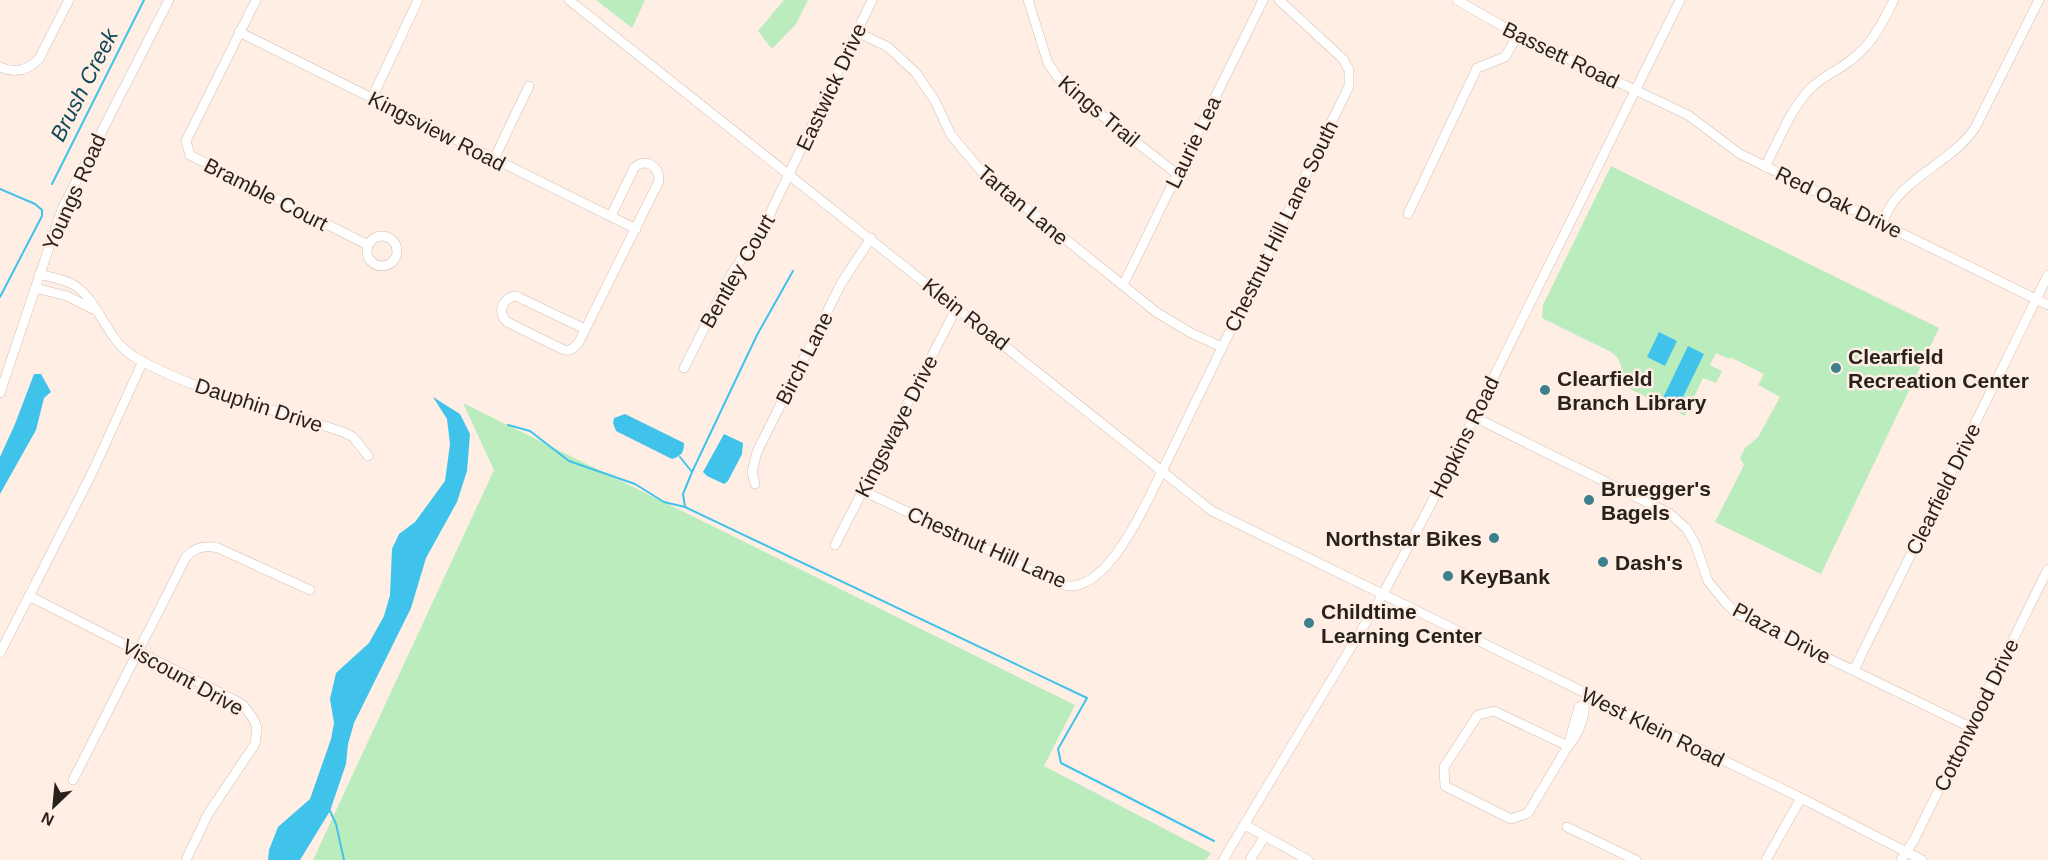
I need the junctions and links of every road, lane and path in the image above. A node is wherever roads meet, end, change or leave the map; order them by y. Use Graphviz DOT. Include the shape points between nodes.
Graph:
graph roads {
  1 [pos="69,0"];
  2 [pos="168,0"];
  3 [pos="256,0"];
  4 [pos="418,0"];
  5 [pos="569,0"];
  6 [pos="872,0"];
  7 [pos="1029,0"];
  8 [pos="1263,0"];
  9 [pos="1279,0"];
  10 [pos="1457,0"];
  11 [pos="1680,0"];
  12 [pos="1894,0"];
  13 [pos="2039,0"];
  14 [pos="239,32"];
  15 [pos="857,32"];
  16 [pos="1518,35"];
  17 [pos="0,67"];
  18 [pos="529,86"];
  19 [pos="1635,91"];
  20 [pos="372,98"];
  21 [pos="494,159"];
  22 [pos="1765,167"];
  23 [pos="790,174"];
  24 [pos="1177,174"];
  25 [pos="1408,214"];
  26 [pos="611,216"];
  27 [pos="1882,224"];
  28 [pos="636,229"];
  29 [pos="871,238"];
  30 [pos="368,245"];
  31 [pos="39,274"];
  32 [pos="2048,275"];
  33 [pos="1123,285"];
  34 [pos="34,288"];
  35 [pos="2036,299"];
  36 [pos="2048,305"];
  37 [pos="957,307"];
  38 [pos="95,310"];
  39 [pos="585,329"];
  40 [pos="1222,347"];
  41 [pos="143,361"];
  42 [pos="684,368"];
  43 [pos="0,393"];
  44 [pos="1474,417"];
  45 [pos="368,456"];
  46 [pos="1162,471"];
  47 [pos="755,484"];
  48 [pos="862,491"];
  49 [pos="835,545"];
  50 [pos="2048,569"];
  51 [pos="310,590"];
  52 [pos="1383,594"];
  53 [pos="29,596"];
  54 [pos="138,651"];
  55 [pos="0,653"];
  56 [pos="1854,670"];
  57 [pos="1586,700"];
  58 [pos="1970,727"];
  59 [pos="1568,746"];
  60 [pos="73,780"];
  61 [pos="1801,798"];
  62 [pos="1245,825"];
  63 [pos="1568,827"];
  64 [pos="1265,836"];
  65 [pos="1904,856"];
  66 [pos="186,860"];
  67 [pos="1223,860"];
  68 [pos="1250,860"];
  69 [pos="1308,860"];
  70 [pos="1636,860"];
  71 [pos="1766,860"];
  72 [pos="1922,860"];
  1 -- 17 [label="street" via="33,64 19,71"];
  2 -- 31 [label="street, Youngs Road" via="62,209"];
  3 -- 14 [label="street, Bramble Court"];
  4 -- 20 [label="street"];
  5 -- 23 [label="street, Klein Road"];
  6 -- 15 [label="street, Eastwick Drive"];
  7 -- 24 [label="street, Kings Trail" via="1048,63 1063,85"];
  8 -- 24 [label="street, Laurie Lea"];
  9 -- 40 [label="street, Chestnut Hill Lane South" via="1343,59 1349,70 1349,86"];
  10 -- 16 [label="street, Bassett Road"];
  11 -- 19 [label="street, Hopkins Road"];
  12 -- 22 [label="street" via="1864,49 1817,82 1794,108"];
  13 -- 27 [label="street" via="1968,139 1903,191"];
  14 -- 20 [label="street, Kingsview Road"];
  14 -- 30 [label="street, Bramble Court" via="186,141 190,155"];
  15 -- 23 [label="street, Eastwick Drive"];
  15 -- 33 [label="street, Tartan Lane" via="888,47 916,73 951,135 982,172"];
  16 -- 19 [label="street, Bassett Road"];
  16 -- 25 [label="street" via="1505,57 1477,68"];
  18 -- 21 [label="street"];
  19 -- 22 [label="street, Red Oak Drive" via="1688,115 1726,145"];
  19 -- 44 [label="street, Hopkins Road"];
  20 -- 21 [label="street, Kingsview Road"];
  21 -- 26 [label="street, Kingsview Road"];
  22 -- 27 [label="street, Red Oak Drive"];
  23 -- 29 [label="street, Klein Road"];
  23 -- 42 [label="street, Bentley Court" via="766,222 732,273"];
  24 -- 33 [label="street, Laurie Lea"];
  26 -- 28 [label="street, Kingsview Road"];
  26 -- 28 [label="street" via="634,168 651,164 659,173 659,181"];
  27 -- 35 [label="street, Red Oak Drive"];
  28 -- 39 [label="street"];
  29 -- 37 [label="street, Klein Road"];
  29 -- 47 [label="street, Birch Lane" via="842,282 757,452 752,472"];
  31 -- 34 [label="street, Youngs Road"];
  31 -- 38 [label="street, Dauphin Drive" via="75,286"];
  32 -- 35 [label="street, Clearfield Drive"];
  33 -- 40 [label="street, Tartan Lane" via="1172,323"];
  34 -- 38 [label="street" via="67,296"];
  34 -- 43 [label="street, Youngs Road"];
  35 -- 36 [label="street, Red Oak Drive"];
  35 -- 56 [label="street, Clearfield Drive"];
  37 -- 46 [label="street, Klein Road"];
  37 -- 48 [label="street, Kingswaye Drive"];
  38 -- 41 [label="street, Dauphin Drive" via="114,338"];
  39 -- 39 [label="street" via="574,348 564,350 507,322 501,309 509,297 516,296"];
  40 -- 46 [label="street, Chestnut Hill Lane South"];
  41 -- 45 [label="street, Dauphin Drive" via="217,394 343,432 353,437"];
  41 -- 53 [label="street"];
  44 -- 52 [label="street, Hopkins Road"];
  44 -- 56 [label="street, Plaza Drive" via="1669,513 1686,528 1708,581 1737,614"];
  46 -- 48 [label="street, Chestnut Hill Lane" via="1118,550 1098,574 1076,587 1063,585"];
  46 -- 52 [label="street, Klein Road" via="1212,511"];
  48 -- 49 [label="street, Kingswaye Drive"];
  50 -- 58 [label="street, Cottonwood Drive"];
  51 -- 54 [label="street" via="218,548 197,548 186,557"];
  52 -- 57 [label="street, West Klein Road"];
  52 -- 62 [label="street, Hopkins Road"];
  53 -- 54 [label="street, Viscount Drive"];
  53 -- 55 [label="street"];
  54 -- 60 [label="street"];
  54 -- 66 [label="street, Viscount Drive" via="244,706 257,728 251,752 212,806"];
  56 -- 58 [label="street, Plaza Drive"];
  57 -- 59 [label="street" via="1585,711"];
  57 -- 61 [label="street, West Klein Road"];
  58 -- 65 [label="street, Cottonwood Drive"];
  59 -- 59 [label="street" via="1528,813 1511,819 1445,786 1444,767 1478,715 1494,711"];
  61 -- 65 [label="street, West Klein Road"];
  61 -- 71 [label="street"];
  62 -- 64 [label="street"];
  62 -- 67 [label="street, Hopkins Road"];
  63 -- 70 [label="street"];
  64 -- 68 [label="street"];
  64 -- 69 [label="street"];
  65 -- 72 [label="street, West Klein Road"];
}
